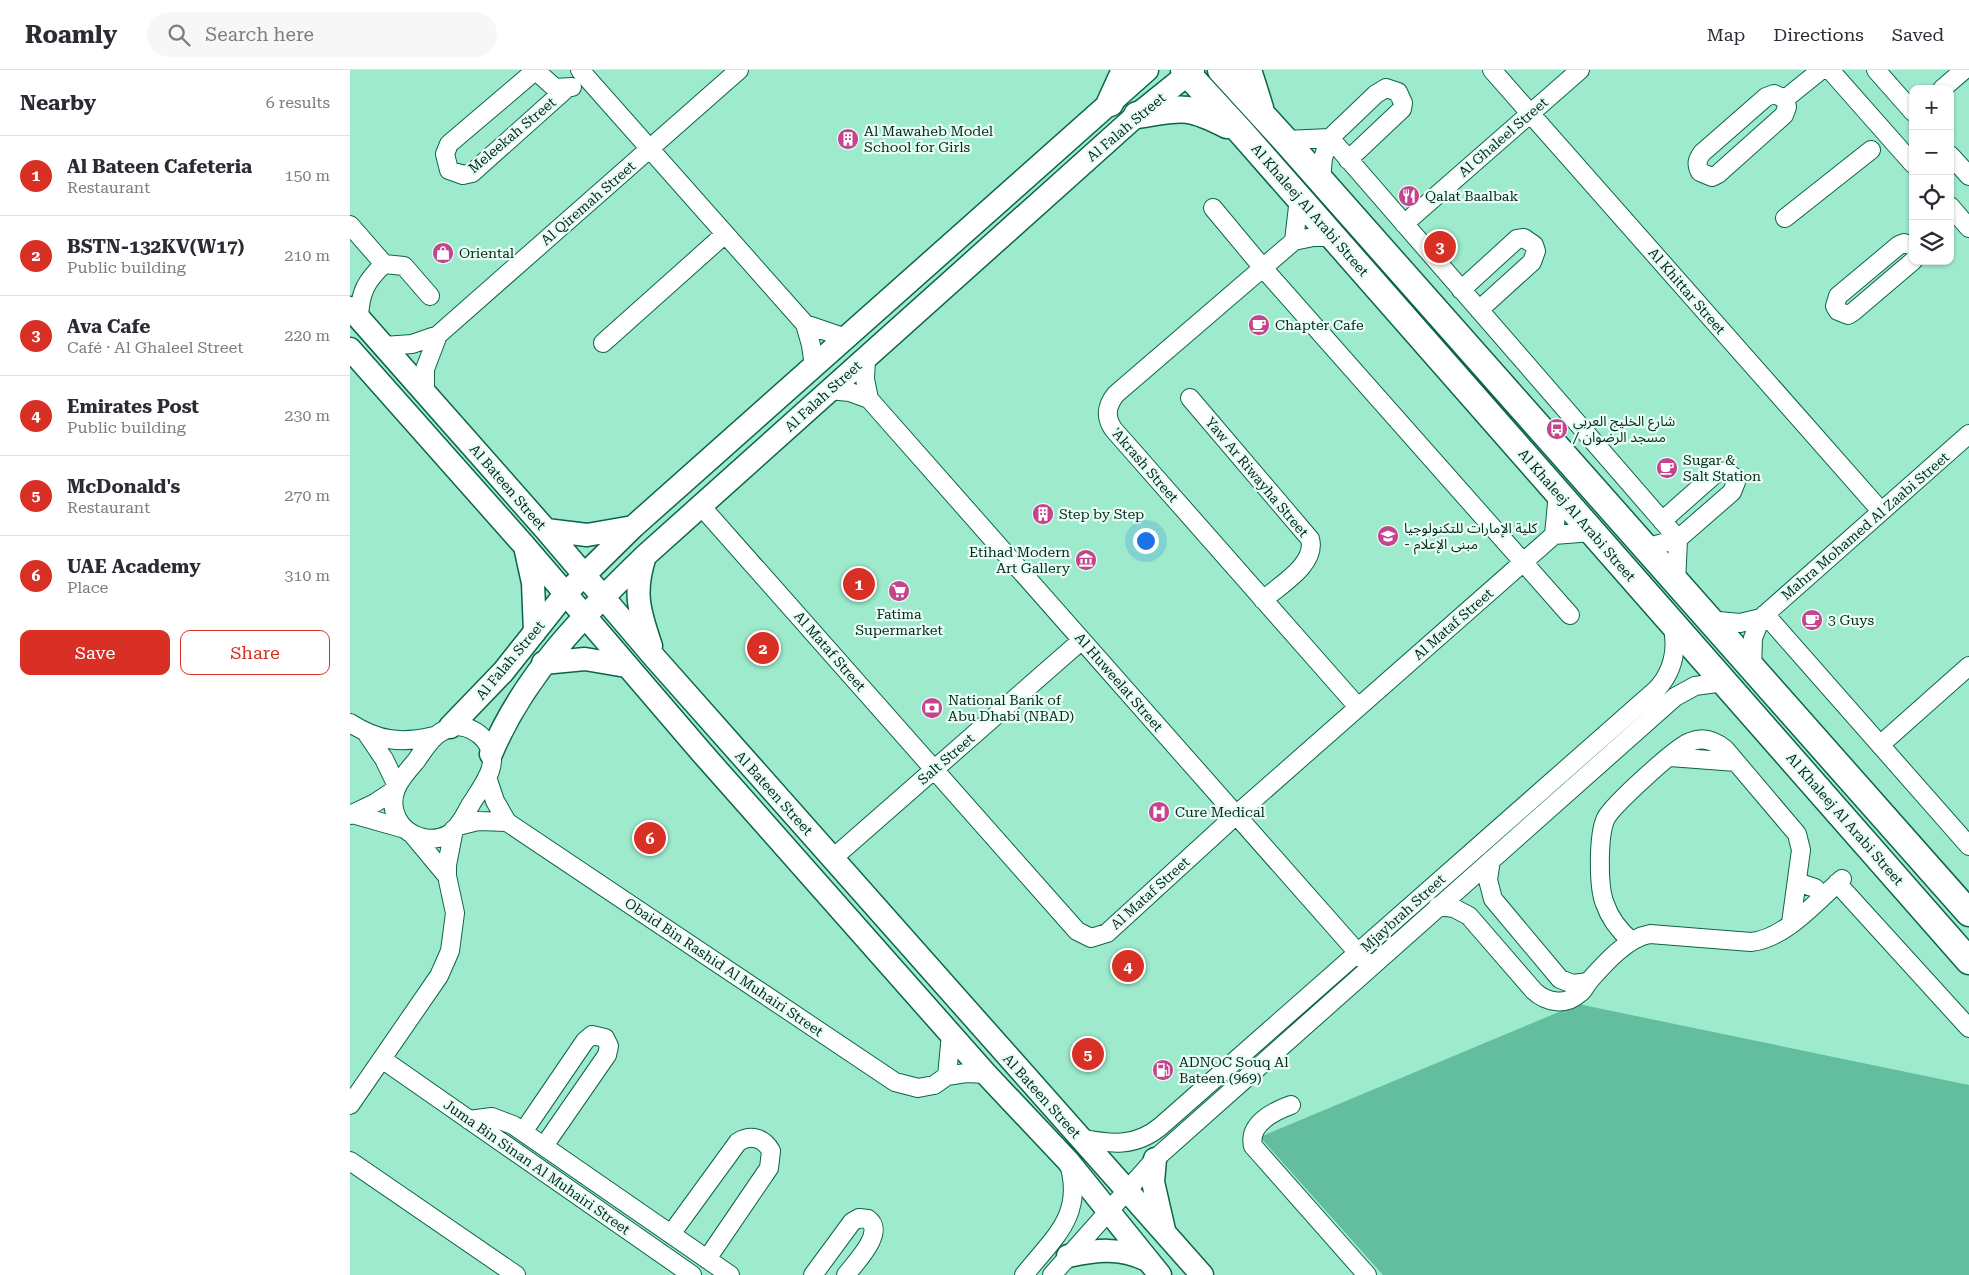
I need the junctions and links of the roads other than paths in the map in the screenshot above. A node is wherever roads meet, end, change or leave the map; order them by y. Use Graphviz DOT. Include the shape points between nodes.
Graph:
graph roads {
  1 [pos="536,70"];
  2 [pos="739,70"];
  3 [pos="1125,70"];
  4 [pos="1147,70"];
  5 [pos="1221,70"];
  6 [pos="1248,70"];
  7 [pos="1492,70"];
  8 [pos="1580,70"];
  9 [pos="1821,70"];
  10 [pos="1830,70"];
  11 [pos="1876,70"];
  12 [pos="1964,70"];
  13 [pos="1188,71"];
  14 [pos="587,73"];
  15 [pos="1947,85"];
  16 [pos="566,89"];
  17 [pos="1785,99"];
  18 [pos="1110,103"];
  19 [pos="1909,107"];
  20 [pos="1531,114"];
  21 [pos="1137,115"];
  22 [pos="1262,116"];
  23 [pos="1242,132"];
  24 [pos="1330,138"];
  25 [pos="1285,140"];
  26 [pos="650,149"];
  27 [pos="1871,150"];
  28 [pos="1909,159"];
  29 [pos="1954,159"];
  30 [pos="1348,160"];
  31 [pos="1969,176"];
  32 [pos="1321,180"];
  33 [pos="1299,198"];
  34 [pos="1213,208"];
  35 [pos="1957,211"];
  36 [pos="1785,218"];
  37 [pos="1404,224"];
  38 [pos="350,225"];
  39 [pos="1969,228"];
  40 [pos="725,234"];
  41 [pos="1333,237"];
  42 [pos="1294,241"];
  43 [pos="1909,245"];
  44 [pos="384,264"];
  45 [pos="1909,264"];
  46 [pos="1263,268"];
  47 [pos="369,279"];
  48 [pos="350,284"];
  49 [pos="1461,290"];
  50 [pos="430,296"];
  51 [pos="1479,310"];
  52 [pos="355,313"];
  53 [pos="805,324"];
  54 [pos="438,335"];
  55 [pos="846,338"];
  56 [pos="603,343"];
  57 [pos="384,346"];
  58 [pos="350,349"];
  59 [pos="866,358"];
  60 [pos="814,367"];
  61 [pos="829,390"];
  62 [pos="425,393"];
  63 [pos="1190,398"];
  64 [pos="869,399"];
  65 [pos="1969,434"];
  66 [pos="1558,493"];
  67 [pos="701,506"];
  68 [pos="1881,512"];
  69 [pos="1662,521"];
  70 [pos="633,527"];
  71 [pos="546,530"];
  72 [pos="1592,532"];
  73 [pos="1554,535"];
  74 [pos="1678,539"];
  75 [pos="523,544"];
  76 [pos="1645,548"];
  77 [pos="646,555"];
  78 [pos="1524,562"];
  79 [pos="584,575"];
  80 [pos="1676,584"];
  81 [pos="565,594"];
  82 [pos="603,597"];
  83 [pos="1263,600"];
  84 [pos="1570,615"];
  85 [pos="583,616"];
  86 [pos="1763,616"];
  87 [pos="1708,620"];
  88 [pos="1672,623"];
  89 [pos="535,632"];
  90 [pos="1082,640"];
  91 [pos="655,658"];
  92 [pos="543,663"];
  93 [pos="626,666"];
  94 [pos="1969,666"];
  95 [pos="1752,669"];
  96 [pos="1724,682"];
  97 [pos="1358,708"];
  98 [pos="350,723"];
  99 [pos="442,732"];
  100 [pos="367,734"];
  101 [pos="1880,745"];
  102 [pos="492,754"];
  103 [pos="934,769"];
  104 [pos="488,777"];
  105 [pos="397,787"];
  106 [pos="351,814"];
  107 [pos="1236,815"];
  108 [pos="507,822"];
  109 [pos="456,828"];
  110 [pos="409,832"];
  111 [pos="1969,846"];
  112 [pos="832,859"];
  113 [pos="1491,860"];
  114 [pos="447,876"];
  115 [pos="1797,882"];
  116 [pos="1822,896"];
  117 [pos="1438,906"];
  118 [pos="1969,913"];
  119 [pos="1791,923"];
  120 [pos="1631,941"];
  121 [pos="1358,952"];
  122 [pos="1969,961"];
  123 [pos="1370,966"];
  124 [pos="1560,979"];
  125 [pos="1588,982"];
  126 [pos="1545,999"];
  127 [pos="1969,1028"];
  128 [pos="951,1034"];
  129 [pos="382,1059"];
  130 [pos="986,1074"];
  131 [pos="947,1076"];
  132 [pos="350,1105"];
  133 [pos="1291,1105"];
  134 [pos="469,1120"];
  135 [pos="523,1132"];
  136 [pos="1079,1138"];
  137 [pos="544,1146"];
  138 [pos="1155,1159"];
  139 [pos="350,1161"];
  140 [pos="1068,1161"];
  141 [pos="1126,1190"];
  142 [pos="1108,1210"];
  143 [pos="1165,1233"];
  144 [pos="671,1234"];
  145 [pos="1062,1252"];
  146 [pos="707,1259"];
  147 [pos="1153,1268"];
  148 [pos="516,1275"];
  149 [pos="692,1275"];
  150 [pos="730,1275"];
  151 [pos="813,1275"];
  152 [pos="846,1275"];
  153 [pos="1024,1275"];
  154 [pos="1052,1275"];
  155 [pos="1202,1275"];
  156 [pos="1367,1275"];
  1 -- 16 [label="street, Meleekah Street" via="549,85"];
  1 -- 16 [label="street, Meleekah Street" via="450,144 444,154 450,170 463,175 472,172"];
  2 -- 26 [label="street, Al Qiremah Street"];
  3 -- 18 [label="highway"];
  4 -- 18 [label="main road, Al Falah Street"];
  5 -- 22 [label="highway, Al Khaleej Al Arabi Street"];
  6 -- 22 [label="highway"];
  7 -- 20 [label="street, Al Khittar Street"];
  8 -- 20 [label="street, Al Ghaleel Street"];
  9 -- 17 [label="street"];
  10 -- 28 [label="street"];
  11 -- 19 [label="street"];
  12 -- 15 [label="street"];
  13 -- 21 [label="main road, Al Falah Street"];
  13 -- 23 [label="highway, Al Khaleej Al Arabi Street"];
  14 -- 16 [label="street, Meleekah Street"];
  14 -- 26 [label="street, Meleekah Street"];
  17 -- 17 [label="street" via="1778,94 1766,97 1702,153 1697,166 1700,172 1712,176 1718,174 1784,115 1788,107"];
  18 -- 55 [label="main road, Al Falah Street"];
  20 -- 37 [label="street, Al Ghaleel Street"];
  20 -- 68 [label="street, Al Khittar Street"];
  21 -- 23 [label="highway" via="1193,110"];
  21 -- 59 [label="main road, Al Falah Street"];
  22 -- 25 [label="highway, Al Khaleej Al Arabi Street"];
  23 -- 33 [label="highway, Al Khaleej Al Arabi Street"];
  24 -- 25 [label="street, Al Khaleej Al Arabi Street"];
  24 -- 30 [label="street"];
  24 -- 30 [label="street, Al Khaleej Al Arabi Street" via="1380,90 1398,92 1402,109"];
  24 -- 32 [label="street, Al Khaleej Al Arabi Street" via="1323,158"];
  25 -- 32 [label="highway, Al Khaleej Al Arabi Street"];
  26 -- 40 [label="street, Meleekah Street"];
  26 -- 54 [label="street, Al Qiremah Street"];
  27 -- 36 [label="street"];
  29 -- 31 [label="street"];
  30 -- 37 [label="street"];
  32 -- 76 [label="highway, Al Khaleej Al Arabi Street"];
  33 -- 41 [label="highway, Al Khaleej Al Arabi Street"];
  33 -- 42 [label="street"];
  34 -- 46 [label="street"];
  35 -- 39 [label="street"];
  37 -- 49 [label="street"];
  38 -- 44 [label="street"];
  40 -- 53 [label="street, Meleekah Street"];
  40 -- 56 [label="street"];
  41 -- 42 [label="street"];
  41 -- 66 [label="highway, Al Khaleej Al Arabi Street"];
  42 -- 46 [label="street, 'Akrash Street"];
  43 -- 45 [label="street" via="1899,245 1838,296 1835,306 1838,311 1848,315 1853,312"];
  44 -- 47 [label="street"];
  44 -- 50 [label="street" via="404,266"];
  46 -- 78 [label="street"];
  46 -- 83 [label="street, 'Akrash Street" via="1116,394 1109,403 1108,415 1114,430"];
  47 -- 48 [label="street"];
  47 -- 52 [label="street"];
  49 -- 51 [label="street"];
  49 -- 51 [label="street" via="1517,239 1530,240 1534,244 1536,250 1532,262"];
  51 -- 69 [label="street"];
  52 -- 57 [label="main road, Al Bateen Street"];
  53 -- 55 [label="street, Meleekah Street"];
  53 -- 60 [label="street, Meleekah Street"];
  54 -- 57 [label="street, Al Qiremah Street" via="412,344"];
  54 -- 62 [label="street, Al Qiremah Street" via="425,369"];
  55 -- 60 [label="main road, Al Falah Street"];
  57 -- 62 [label="main road, Al Bateen Street"];
  58 -- 75 [label="main road, Al Bateen Street"];
  59 -- 61 [label="main road, Al Falah Street"];
  59 -- 64 [label="street"];
  60 -- 70 [label="main road, Al Falah Street"];
  61 -- 64 [label="street" via="850,392"];
  61 -- 67 [label="main road, Al Falah Street"];
  62 -- 71 [label="main road, Al Bateen Street"];
  63 -- 83 [label="street, Yaw Ar Riwayha Street" via="1310,539 1312,549 1307,562"];
  64 -- 90 [label="street, Al Huweelat Street"];
  65 -- 68 [label="street, Mahra Mohamed Al Zaabi Street"];
  66 -- 72 [label="highway, Al Khaleej Al Arabi Street"];
  66 -- 73 [label="street"];
  67 -- 77 [label="main road, Al Falah Street"];
  67 -- 103 [label="street, Al Mataf Street"];
  68 -- 86 [label="street, Mahra Mohamed Al Zaabi Street"];
  69 -- 74 [label="street"];
  69 -- 74 [label="street" via="1715,474 1725,471 1734,477 1732,492"];
  70 -- 71 [label="main road" via="587,535"];
  70 -- 79 [label="main road, Al Falah Street"];
  71 -- 79 [label="main road, Al Bateen Street"];
  72 -- 73 [label="street"];
  72 -- 88 [label="highway, Al Khaleej Al Arabi Street"];
  73 -- 78 [label="street, Al Mataf Street"];
  74 -- 76 [label="street"];
  74 -- 80 [label="street"];
  75 -- 81 [label="main road, Al Bateen Street"];
  75 -- 89 [label="main road" via="533,583"];
  76 -- 80 [label="highway, Al Khaleej Al Arabi Street"];
  77 -- 82 [label="main road, Al Falah Street"];
  77 -- 91 [label="main road" via="637,596"];
  78 -- 84 [label="street"];
  78 -- 97 [label="street, Al Mataf Street"];
  79 -- 81 [label="main road, Al Falah Street"];
  79 -- 82 [label="main road, Al Bateen Street"];
  80 -- 87 [label="highway, Al Khaleej Al Arabi Street"];
  81 -- 85 [label="main road, Al Bateen Street"];
  81 -- 89 [label="main road, Al Falah Street"];
  82 -- 85 [label="main road, Al Falah Street"];
  82 -- 91 [label="main road, Al Bateen Street"];
  83 -- 97 [label="street, 'Akrash Street"];
  85 -- 92 [label="main road, Al Falah Street"];
  85 -- 93 [label="main road, Al Bateen Street"];
  86 -- 87 [label="street" via="1740,623"];
  86 -- 95 [label="street, Mahra Mohamed Al Zaabi Street" via="1752,638"];
  86 -- 101 [label="street"];
  87 -- 95 [label="highway, Al Khaleej Al Arabi Street"];
  88 -- 96 [label="highway, Al Khaleej Al Arabi Street"];
  88 -- 121 [label="street, Mjaybrah Street" via="1674,656 1657,689"];
  89 -- 99 [label="main road, Al Falah Street" via="503,672"];
  90 -- 103 [label="street, Salt Street"];
  90 -- 107 [label="street, Al Huweelat Street"];
  91 -- 112 [label="main road, Al Bateen Street"];
  92 -- 93 [label="main road" via="585,659"];
  92 -- 102 [label="main road, Al Falah Street" via="519,698"];
  93 -- 128 [label="main road, Al Bateen Street"];
  94 -- 101 [label="street"];
  95 -- 118 [label="highway, Al Khaleej Al Arabi Street"];
  96 -- 113 [label="street, Mjaybrah Street" via="1696,686 1675,698"];
  96 -- 122 [label="highway, Al Khaleej Al Arabi Street"];
  97 -- 107 [label="street, Al Mataf Street"];
  98 -- 100 [label="street"];
  99 -- 100 [label="street" via="400,740"];
  99 -- 102 [label="street" via="458,726 473,729 485,739"];
  99 -- 105 [label="street"];
  100 -- 105 [label="street"];
  101 -- 111 [label="street"];
  102 -- 104 [label="street"];
  103 -- 107 [label="street, Al Mataf Street" via="1077,931 1091,938 1106,933"];
  103 -- 112 [label="street, Salt Street"];
  104 -- 108 [label="street, Obaid Bin Rashid Al Muhairi Street"];
  104 -- 109 [label="street"];
  105 -- 106 [label="street"];
  105 -- 110 [label="street" via="394,810"];
  106 -- 110 [label="street"];
  107 -- 121 [label="street, Al Huweelat Street"];
  108 -- 109 [label="street" via="478,821"];
  108 -- 131 [label="street, Obaid Bin Rashid Al Muhairi Street" via="895,1082 910,1087 926,1087"];
  109 -- 110 [label="street" via="434,839"];
  109 -- 114 [label="street"];
  110 -- 114 [label="street"];
  112 -- 136 [label="main road, Al Bateen Street"];
  113 -- 117 [label="street, Mjaybrah Street"];
  113 -- 124 [label="street" via="1488,880 1493,899"];
  114 -- 129 [label="street" via="455,913 450,952 439,976"];
  115 -- 116 [label="street" via="1815,888"];
  115 -- 119 [label="street"];
  115 -- 120 [label="street" via="1801,850 1797,834 1721,745 1704,739 1690,742 1614,806 1606,818 1601,835 1600,862 1604,902 1618,927"];
  116 -- 119 [label="street"];
  116 -- 127 [label="street" via="1840,881"];
  117 -- 123 [label="street, Mjaybrah Street"];
  117 -- 126 [label="street" via="1454,908 1475,921 1529,985"];
  119 -- 120 [label="street" via="1773,938 1759,942 1650,934"];
  120 -- 125 [label="street"];
  121 -- 123 [label="street, Al Huweelat Street"];
  121 -- 136 [label="street, Mjaybrah Street" via="1155,1132 1123,1144"];
  123 -- 138 [label="street, Mjaybrah Street"];
  124 -- 125 [label="street" via="1573,984"];
  124 -- 126 [label="street" via="1557,993"];
  125 -- 126 [label="street" via="1573,998 1558,1002"];
  128 -- 130 [label="main road, Al Bateen Street"];
  128 -- 131 [label="street"];
  129 -- 132 [label="street"];
  129 -- 134 [label="street, Juma Bin Sinan Al Muhairi Street"];
  130 -- 131 [label="street, Obaid Bin Rashid Al Muhairi Street"];
  130 -- 140 [label="main road, Al Bateen Street"];
  133 -- 156 [label="street" via="1274,1112 1258,1125 1252,1136 1253,1146"];
  134 -- 135 [label="street" via="499,1118"];
  134 -- 149 [label="street, Juma Bin Sinan Al Muhairi Street"];
  135 -- 137 [label="street"];
  135 -- 137 [label="street, Juma Bin Sinan Al Muhairi Street" via="585,1041 592,1035 605,1038 609,1046 607,1055"];
  136 -- 141 [label="main road, Al Bateen Street"];
  137 -- 144 [label="street"];
  138 -- 141 [label="street, Mjaybrah Street"];
  138 -- 143 [label="main road" via="1153,1182"];
  139 -- 148 [label="street"];
  140 -- 142 [label="main road, Al Bateen Street"];
  140 -- 145 [label="street" via="1073,1179 1072,1203"];
  141 -- 142 [label="street, Mjaybrah Street"];
  141 -- 143 [label="main road, Al Bateen Street"];
  142 -- 145 [label="street, Mjaybrah Street"];
  142 -- 147 [label="main road, Al Bateen Street"];
  143 -- 155 [label="main road, Al Bateen Street"];
  144 -- 146 [label="street"];
  144 -- 146 [label="street" via="738,1142 754,1138 764,1142 771,1152 769,1168"];
  145 -- 147 [label="main road" via="1127,1252"];
  145 -- 153 [label="street"];
  145 -- 154 [label="street"];
  146 -- 150 [label="street"];
  151 -- 152 [label="street" via="852,1222 859,1218 868,1219 874,1225 874,1234"];
}
